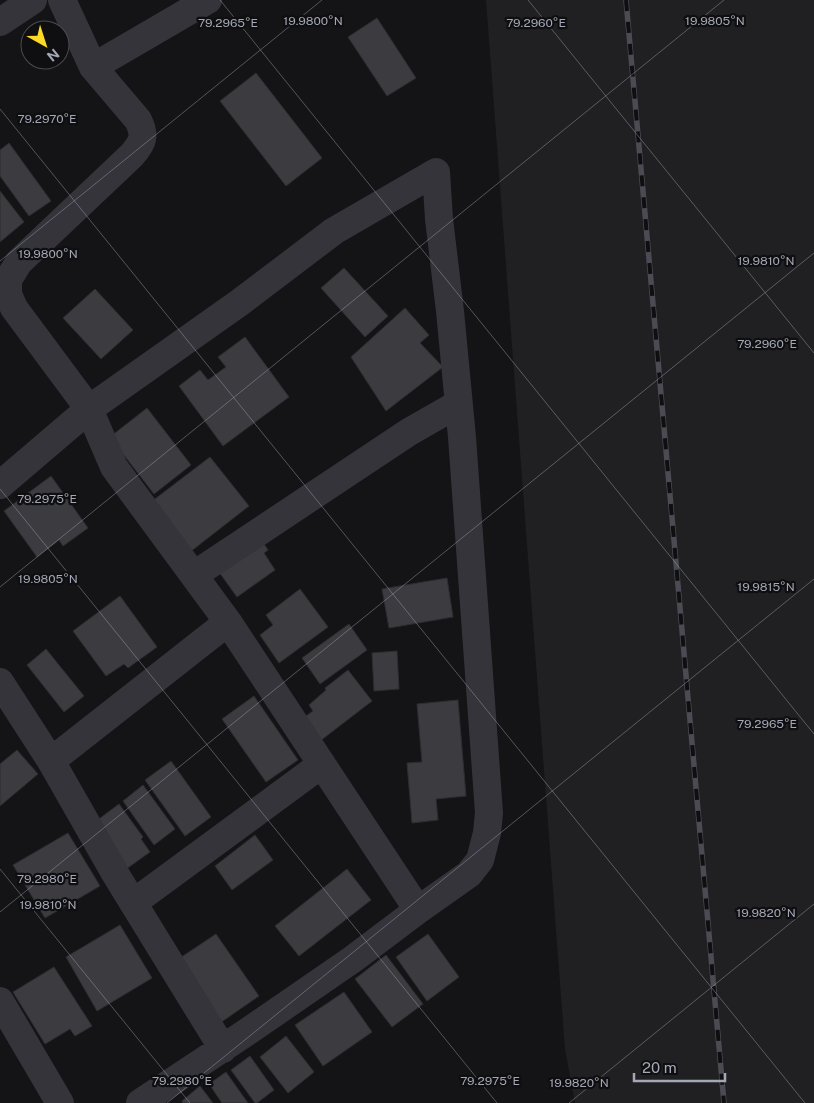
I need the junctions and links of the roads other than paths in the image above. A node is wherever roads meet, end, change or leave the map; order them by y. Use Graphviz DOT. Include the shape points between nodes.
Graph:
graph roads {
  1 [pos="33,0"];
  2 [pos="62,0"];
  3 [pos="208,0"];
  4 [pos="0,22"];
  5 [pos="93,67"];
  6 [pos="458,404"];
  7 [pos="89,409"];
  8 [pos="0,485"];
  9 [pos="194,575"];
  10 [pos="228,622"];
  11 [pos="0,682"];
  12 [pos="51,761"];
  13 [pos="322,764"];
  14 [pos="133,904"];
  15 [pos="418,910"];
  16 [pos="0,1001"];
  17 [pos="222,1049"];
  18 [pos="60,1103"];
  19 [pos="140,1103"];
  1 -- 4 [label="street"];
  2 -- 5 [label="street"];
  3 -- 5 [label="street"];
  5 -- 7 [label="street" via="138,120 143,130 142,141 132,155 19,262 8,280 8,294 14,308"];
  6 -- 7 [label="street" via="436,172 334,231"];
  6 -- 9 [label="street" via="409,432"];
  6 -- 15 [label="street" via="489,813 480,860 469,874"];
  7 -- 8 [label="street"];
  7 -- 9 [label="street" via="114,467"];
  9 -- 10 [label="street"];
  10 -- 12 [label="street"];
  10 -- 13 [label="street"];
  11 -- 12 [label="street"];
  12 -- 14 [label="street"];
  13 -- 14 [label="street"];
  13 -- 15 [label="street"];
  14 -- 17 [label="street"];
  15 -- 17 [label="street"];
  16 -- 18 [label="street"];
  17 -- 19 [label="street"];
}
